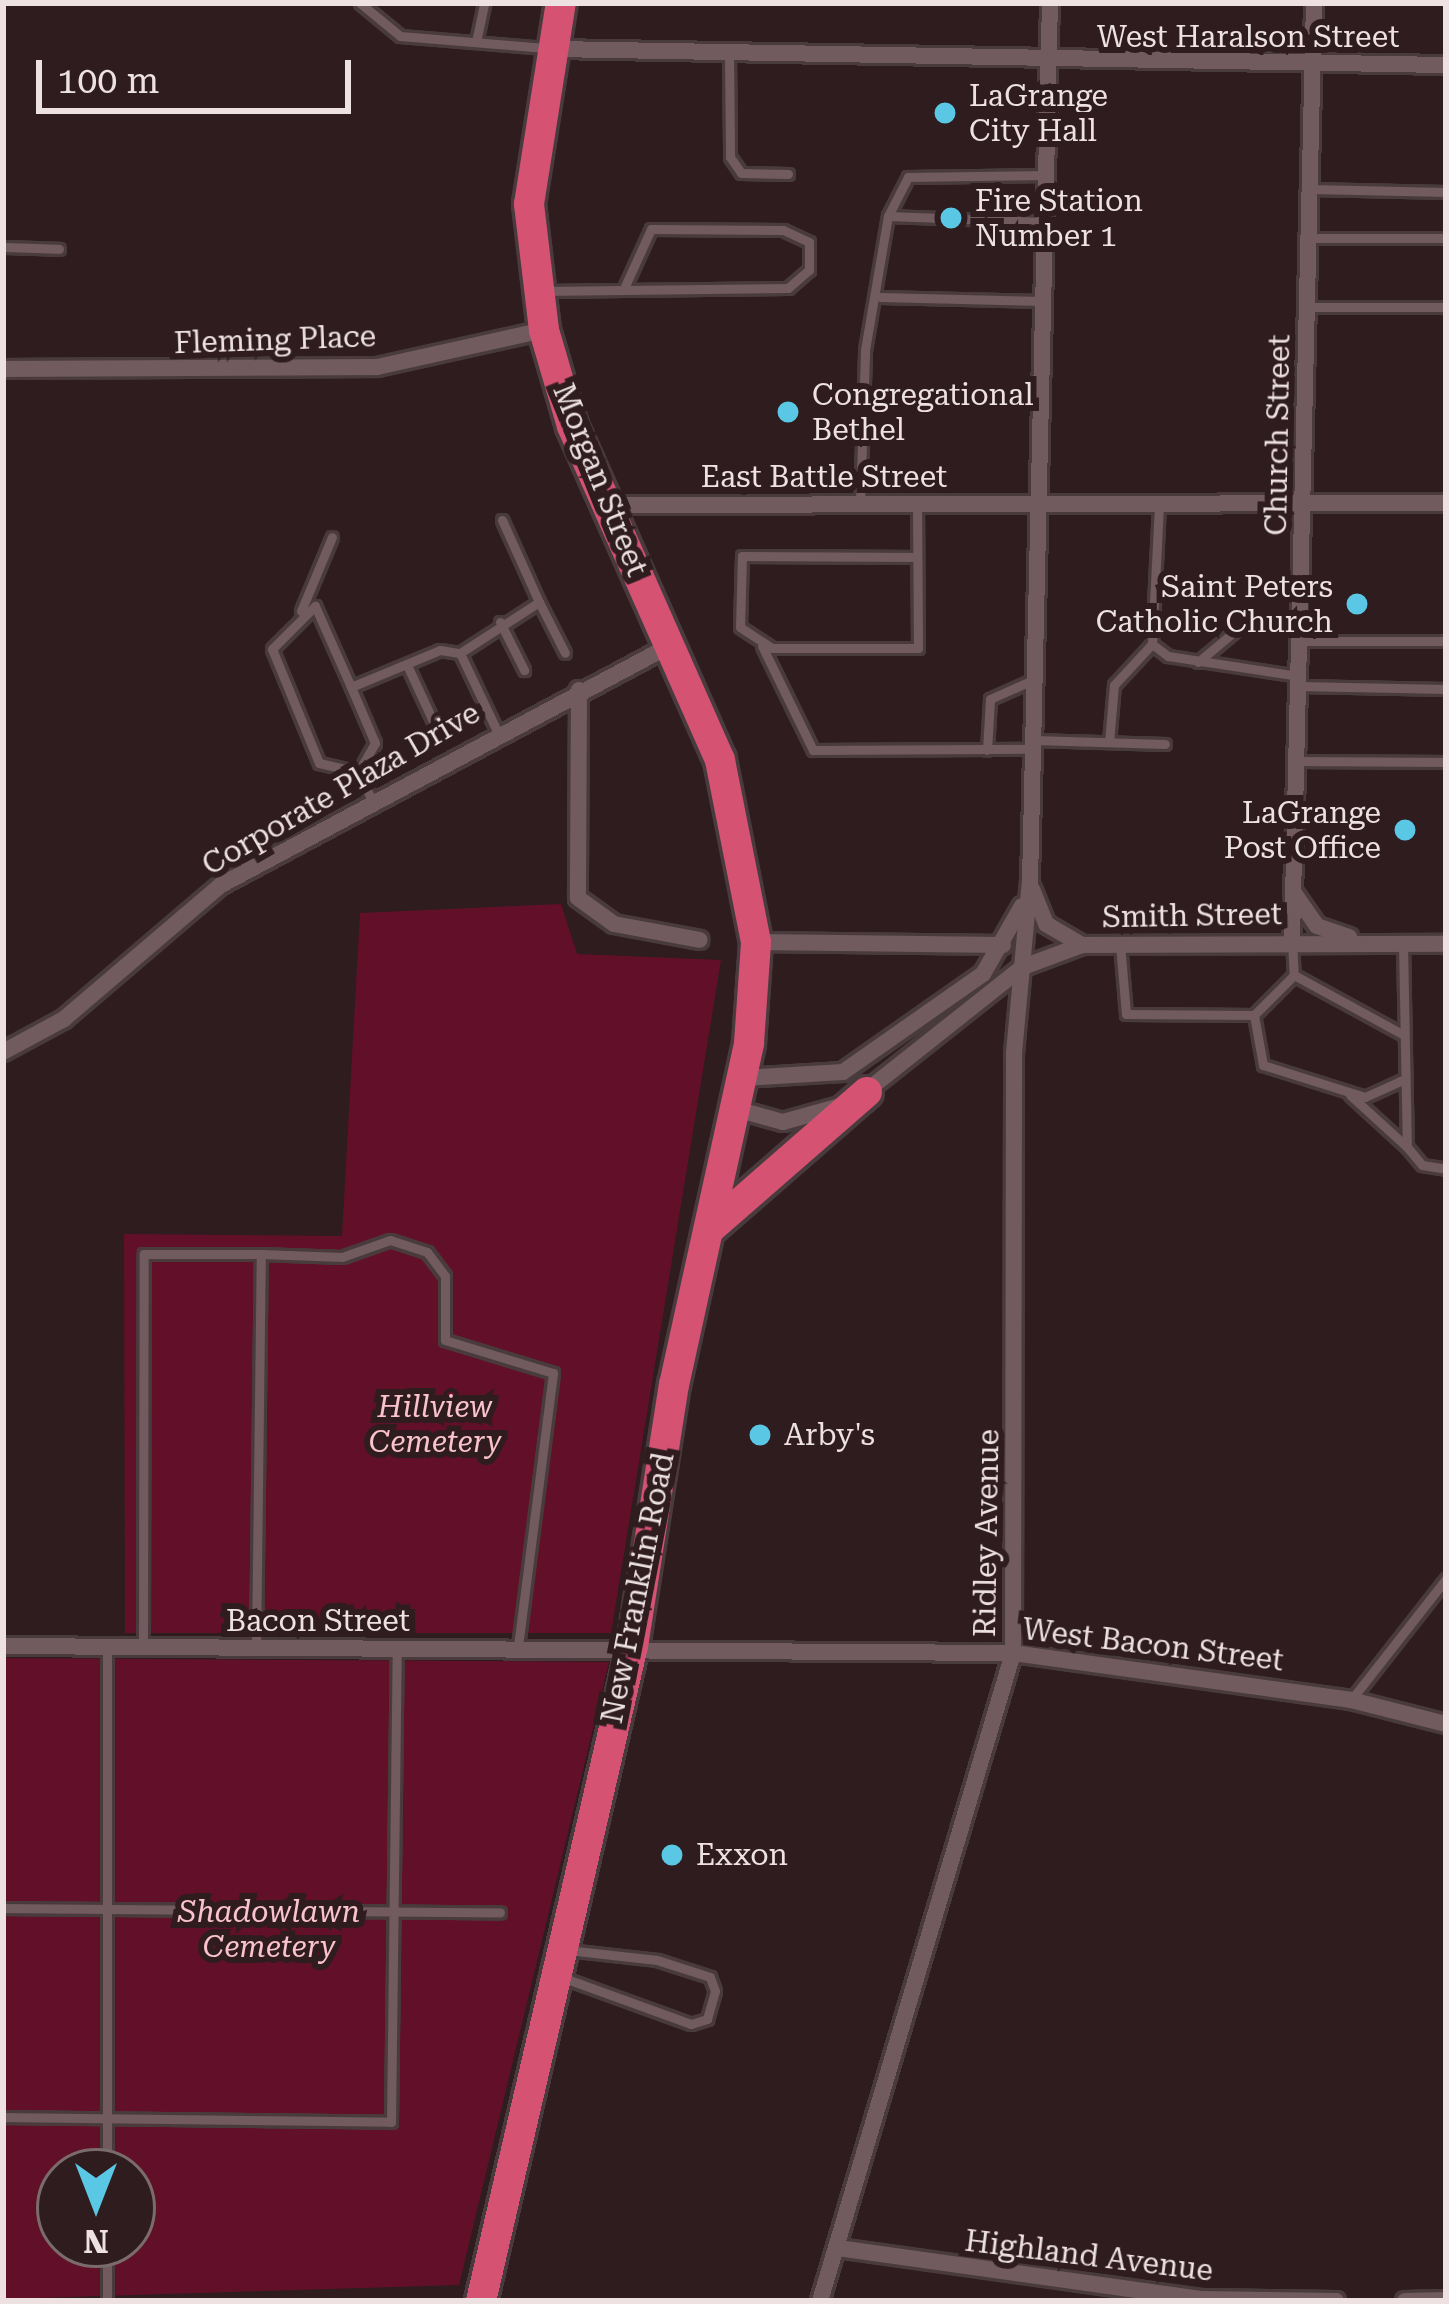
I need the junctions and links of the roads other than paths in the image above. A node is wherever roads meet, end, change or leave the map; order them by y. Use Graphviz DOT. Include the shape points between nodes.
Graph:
graph roads {
  1 [pos="360,3"];
  2 [pos="484,3"];
  3 [pos="561,3"];
  4 [pos="1050,3"];
  5 [pos="1315,3"];
  6 [pos="476,42"];
  7 [pos="554,49"];
  8 [pos="729,53"];
  9 [pos="1049,63"];
  10 [pos="1313,64"];
  11 [pos="1446,65"];
  12 [pos="788,174"];
  13 [pos="1046,176"];
  14 [pos="1310,189"];
  15 [pos="1446,192"];
  16 [pos="888,216"];
  17 [pos="1045,222"];
  18 [pos="1310,238"];
  19 [pos="1446,238"];
  20 [pos="3,248"];
  21 [pos="59,249"];
  22 [pos="625,286"];
  23 [pos="538,291"];
  24 [pos="880,297"];
  25 [pos="1043,301"];
  26 [pos="1308,307"];
  27 [pos="1446,307"];
  28 [pos="544,330"];
  29 [pos="3,369"];
  30 [pos="1304,500"];
  31 [pos="1160,501"];
  32 [pos="1039,502"];
  33 [pos="917,503"];
  34 [pos="1446,503"];
  35 [pos="860,504"];
  36 [pos="609,505"];
  37 [pos="502,520"];
  38 [pos="332,537"];
  39 [pos="917,557"];
  40 [pos="539,602"];
  41 [pos="301,611"];
  42 [pos="1300,617"];
  43 [pos="1250,620"];
  44 [pos="500,622"];
  45 [pos="1235,631"];
  46 [pos="1300,641"];
  47 [pos="1446,641"];
  48 [pos="1152,644"];
  49 [pos="669,646"];
  50 [pos="762,646"];
  51 [pos="460,653"];
  52 [pos="565,653"];
  53 [pos="1198,662"];
  54 [pos="407,664"];
  55 [pos="524,670"];
  56 [pos="1035,679"];
  57 [pos="1299,681"];
  58 [pos="352,686"];
  59 [pos="1446,688"];
  60 [pos="579,690"];
  61 [pos="433,721"];
  62 [pos="497,731"];
  63 [pos="1109,742"];
  64 [pos="1165,744"];
  65 [pos="1033,745"];
  66 [pos="987,750"];
  67 [pos="1297,761"];
  68 [pos="1446,762"];
  69 [pos="358,772"];
  70 [pos="372,800"];
  71 [pos="1030,882"];
  72 [pos="1294,893"];
  73 [pos="700,940"];
  74 [pos="1292,941"];
  75 [pos="757,942"];
  76 [pos="1367,943"];
  77 [pos="1082,944"];
  78 [pos="1120,944"];
  79 [pos="1403,944"];
  80 [pos="1446,944"];
  81 [pos="1003,945"];
  82 [pos="1023,968"];
  83 [pos="1294,975"];
  84 [pos="1254,1016"];
  85 [pos="1404,1035"];
  86 [pos="3,1052"];
  87 [pos="743,1078"];
  88 [pos="1405,1079"];
  89 [pos="868,1092"];
  90 [pos="1350,1095"];
  91 [pos="736,1109"];
  92 [pos="1407,1147"];
  93 [pos="1446,1169"];
  94 [pos="707,1232"];
  95 [pos="261,1254"];
  96 [pos="1446,1579"];
  97 [pos="3,1646"];
  98 [pos="633,1646"];
  99 [pos="107,1647"];
  100 [pos="518,1647"];
  101 [pos="143,1648"];
  102 [pos="398,1648"];
  103 [pos="256,1649"];
  104 [pos="1013,1653"];
  105 [pos="1351,1700"];
  106 [pos="1446,1724"];
  107 [pos="3,1908"];
  108 [pos="107,1909"];
  109 [pos="394,1910"];
  110 [pos="500,1912"];
  111 [pos="553,1960"];
  112 [pos="3,2117"];
  113 [pos="107,2118"];
  114 [pos="107,2148"];
  115 [pos="838,2248"];
  116 [pos="107,2268"];
  117 [pos="1446,2300"];
  118 [pos="107,2301"];
  119 [pos="482,2301"];
  120 [pos="820,2301"];
  121 [pos="1336,2301"];
  122 [pos="1405,2301"];
  1 -- 6 [label="lane" via="400,36"];
  2 -- 6 [label="lane"];
  3 -- 7 [label="highway, Morgan Street"];
  4 -- 9 [label="street, Ridley Avenue"];
  5 -- 10 [label="street, Church Street"];
  6 -- 7 [label="lane"];
  7 -- 8 [label="street, West Haralson Street"];
  7 -- 23 [label="highway, Morgan Street" via="529,204"];
  8 -- 9 [label="street, West Haralson Street"];
  8 -- 12 [label="lane" via="730,157 741,172"];
  9 -- 10 [label="street, West Haralson Street"];
  9 -- 13 [label="street, Ridley Avenue"];
  10 -- 11 [label="street, West Haralson Street"];
  10 -- 14 [label="street, Church Street"];
  13 -- 16 [label="lane" via="908,177"];
  13 -- 17 [label="street, Ridley Avenue"];
  14 -- 15 [label="lane"];
  14 -- 18 [label="street, Church Street"];
  16 -- 17 [label="lane"];
  16 -- 24 [label="lane"];
  17 -- 25 [label="street, Ridley Avenue"];
  18 -- 19 [label="lane"];
  18 -- 26 [label="street, Church Street"];
  20 -- 21 [label="lane"];
  22 -- 22 [label="lane" via="788,288 809,270 809,242 783,230 651,229"];
  22 -- 23 [label="lane"];
  23 -- 28 [label="highway, Morgan Street"];
  24 -- 25 [label="lane"];
  24 -- 35 [label="lane" via="866,350"];
  25 -- 32 [label="street, Ridley Avenue"];
  26 -- 27 [label="lane"];
  26 -- 30 [label="street, Church Street"];
  28 -- 29 [label="street, Fleming Place" via="377,367"];
  28 -- 36 [label="highway, Morgan Street"];
  30 -- 31 [label="street, East Battle Street"];
  30 -- 34 [label="street, East Battle Street"];
  30 -- 42 [label="street, Church Street"];
  31 -- 32 [label="street, East Battle Street"];
  31 -- 48 [label="lane"];
  32 -- 33 [label="street, East Battle Street"];
  32 -- 56 [label="street, Ridley Avenue"];
  33 -- 35 [label="street, East Battle Street"];
  33 -- 39 [label="lane"];
  35 -- 36 [label="street, East Battle Street"];
  36 -- 49 [label="highway, Morgan Street"];
  37 -- 40 [label="lane"];
  38 -- 41 [label="lane"];
  39 -- 50 [label="lane" via="917,648"];
  39 -- 50 [label="lane" via="742,556 740,627"];
  40 -- 44 [label="lane"];
  40 -- 52 [label="lane"];
  41 -- 58 [label="lane" via="315,605"];
  41 -- 69 [label="lane" via="272,649 276,664 319,763"];
  42 -- 43 [label="lane"];
  42 -- 46 [label="street, Church Street"];
  44 -- 51 [label="lane"];
  44 -- 55 [label="lane"];
  45 -- 53 [label="lane"];
  46 -- 47 [label="lane"];
  46 -- 57 [label="street, Church Street"];
  48 -- 53 [label="lane"];
  48 -- 63 [label="lane" via="1114,685"];
  49 -- 60 [label="street, Corporate Plaza Drive"];
  49 -- 75 [label="highway, Morgan Street" via="732,798"];
  50 -- 66 [label="lane" via="813,750"];
  51 -- 54 [label="lane"];
  51 -- 62 [label="lane"];
  53 -- 57 [label="lane"];
  54 -- 58 [label="lane"];
  54 -- 61 [label="lane"];
  56 -- 65 [label="street, Ridley Avenue"];
  56 -- 66 [label="lane" via="990,699"];
  57 -- 59 [label="lane"];
  57 -- 67 [label="street, Church Street"];
  58 -- 69 [label="lane" via="375,743"];
  60 -- 62 [label="street, Corporate Plaza Drive"];
  60 -- 73 [label="street" via="578,898 614,924"];
  62 -- 70 [label="street, Corporate Plaza Drive"];
  63 -- 64 [label="lane"];
  63 -- 65 [label="lane"];
  65 -- 66 [label="lane"];
  65 -- 71 [label="street, Ridley Avenue"];
  67 -- 68 [label="lane"];
  67 -- 72 [label="street, Church Street"];
  69 -- 70 [label="lane"];
  70 -- 86 [label="street, Corporate Plaza Drive" via="221,885 64,1019"];
  71 -- 77 [label="street" via="1046,924"];
  71 -- 81 [label="street, Ridley Avenue"];
  71 -- 82 [label="street, Ridley Avenue"];
  72 -- 74 [label="street, Church Street"];
  72 -- 76 [label="street, Smith Street" via="1317,926"];
  74 -- 76 [label="street, Smith Street"];
  74 -- 78 [label="street, Smith Street"];
  74 -- 83 [label="lane"];
  75 -- 81 [label="street"];
  75 -- 87 [label="highway, New Franklin Road"];
  76 -- 79 [label="street, Smith Street"];
  77 -- 78 [label="street, Smith Street"];
  77 -- 82 [label="street, Smith Street"];
  78 -- 84 [label="lane" via="1126,1014"];
  79 -- 80 [label="street, Smith Street"];
  79 -- 85 [label="lane"];
  81 -- 87 [label="street, Ridley Avenue" via="983,974 843,1072"];
  82 -- 89 [label="street, Smith Street"];
  82 -- 104 [label="street, Ridley Avenue"];
  83 -- 84 [label="lane"];
  83 -- 85 [label="lane"];
  84 -- 90 [label="lane" via="1255,1047 1273,1075"];
  85 -- 88 [label="lane"];
  87 -- 91 [label="highway, New Franklin Road"];
  88 -- 90 [label="lane"];
  88 -- 92 [label="lane"];
  89 -- 91 [label="street, Smith Street" via="809,1120"];
  89 -- 94 [label="highway"];
  90 -- 92 [label="lane"];
  91 -- 94 [label="highway, New Franklin Road"];
  92 -- 93 [label="lane" via="1422,1165"];
  94 -- 98 [label="highway, New Franklin Road"];
  95 -- 100 [label="lane" via="342,1257 389,1240 427,1252 445,1276 445,1340 553,1372"];
  95 -- 101 [label="lane" via="144,1254"];
  95 -- 103 [label="lane"];
  96 -- 105 [label="lane"];
  97 -- 99 [label="street, Bacon Street"];
  98 -- 100 [label="street, Bacon Street"];
  98 -- 104 [label="street, West Bacon Street"];
  98 -- 111 [label="highway, New Franklin Road"];
  99 -- 101 [label="street, Bacon Street"];
  99 -- 108 [label="lane"];
  100 -- 102 [label="street, Bacon Street"];
  101 -- 103 [label="street, Bacon Street"];
  102 -- 103 [label="street, Bacon Street"];
  102 -- 109 [label="lane"];
  104 -- 105 [label="street, West Bacon Street"];
  104 -- 115 [label="street, Ridley Avenue"];
  105 -- 106 [label="street, West Bacon Street"];
  107 -- 108 [label="lane"];
  108 -- 109 [label="lane"];
  108 -- 113 [label="lane"];
  109 -- 110 [label="lane"];
  109 -- 113 [label="lane" via="391,2122"];
  111 -- 111 [label="lane" via="702,1973 712,2002 691,2024"];
  111 -- 119 [label="highway, New Franklin Road"];
  112 -- 113 [label="lane"];
  113 -- 114 [label="lane"];
  115 -- 120 [label="street, Ridley Avenue"];
  115 -- 121 [label="street, Highland Avenue" via="1202,2299"];
  116 -- 118 [label="lane"];
  117 -- 122 [label="street"];
}
